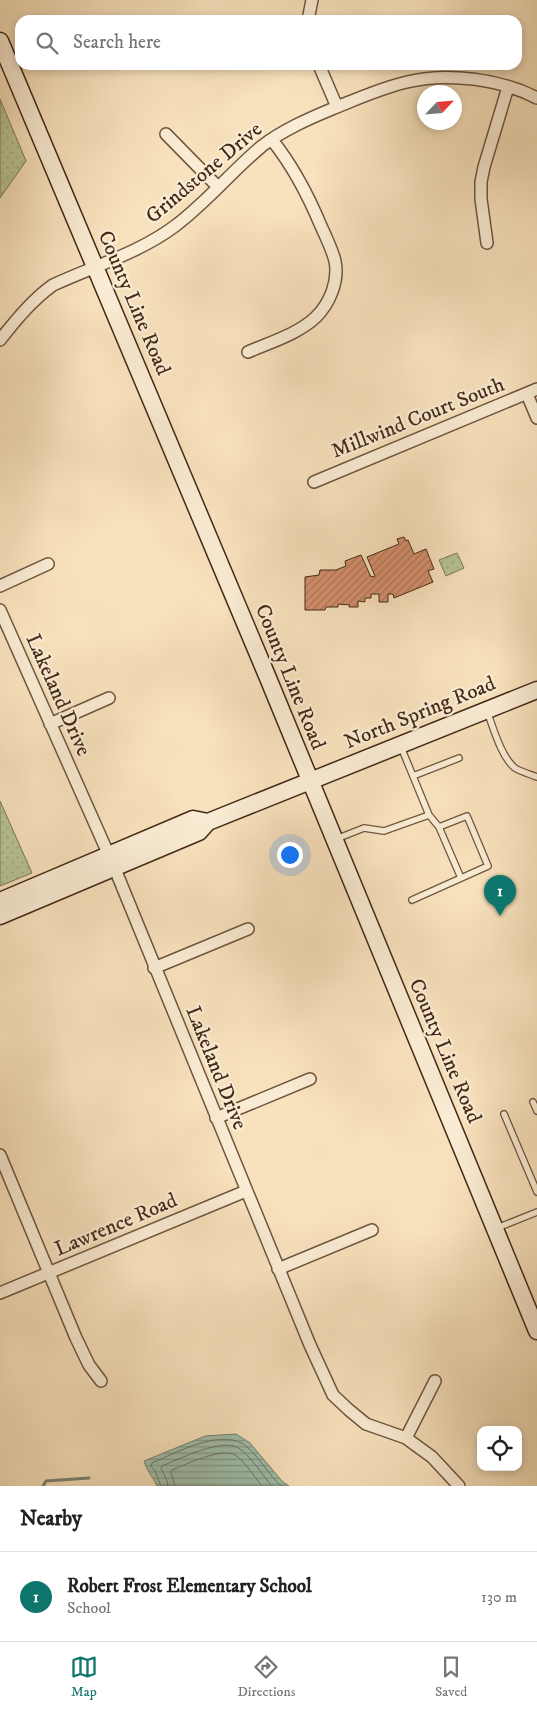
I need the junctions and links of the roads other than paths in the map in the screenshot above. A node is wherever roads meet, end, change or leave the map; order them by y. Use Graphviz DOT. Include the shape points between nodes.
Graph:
graph roads {
  1 [pos="312,0"];
  2 [pos="309,15"];
  3 [pos="0,41"];
  4 [pos="322,70"];
  5 [pos="508,87"];
  6 [pos="537,98"];
  7 [pos="337,107"];
  8 [pos="166,134"];
  9 [pos="272,140"];
  10 [pos="218,187"];
  11 [pos="486,243"];
  12 [pos="95,266"];
  13 [pos="0,340"];
  14 [pos="248,352"];
  15 [pos="532,392"];
  16 [pos="537,418"];
  17 [pos="314,482"];
  18 [pos="48,564"];
  19 [pos="0,586"];
  20 [pos="0,610"];
  21 [pos="537,690"];
  22 [pos="109,698"];
  23 [pos="486,709"];
  24 [pos="50,724"];
  25 [pos="400,744"];
  26 [pos="460,758"];
  27 [pos="413,776"];
  28 [pos="537,777"];
  29 [pos="310,782"];
  30 [pos="429,815"];
  31 [pos="439,827"];
  32 [pos="334,840"];
  33 [pos="111,862"];
  34 [pos="460,878"];
  35 [pos="412,900"];
  36 [pos="0,901"];
  37 [pos="0,916"];
  38 [pos="248,929"];
  39 [pos="154,968"];
  40 [pos="310,1080"];
  41 [pos="533,1102"];
  42 [pos="537,1111"];
  43 [pos="504,1114"];
  44 [pos="216,1118"];
  45 [pos="0,1155"];
  46 [pos="246,1191"];
  47 [pos="537,1192"];
  48 [pos="537,1212"];
  49 [pos="495,1229"];
  50 [pos="372,1230"];
  51 [pos="278,1269"];
  52 [pos="49,1273"];
  53 [pos="0,1293"];
  54 [pos="537,1330"];
  55 [pos="102,1381"];
  56 [pos="435,1381"];
  57 [pos="406,1438"];
  58 [pos="459,1486"];
  1 -- 2 [label="street"];
  3 -- 12 [label="main road, County Line Road"];
  4 -- 7 [label="street"];
  5 -- 6 [label="street, Grindstone Drive"];
  5 -- 7 [label="street, Grindstone Drive" via="462,78 430,78 379,90"];
  5 -- 11 [label="street" via="481,182"];
  7 -- 9 [label="street, Grindstone Drive" via="303,121"];
  8 -- 10 [label="street"];
  9 -- 10 [label="street, Grindstone Drive"];
  9 -- 14 [label="street" via="299,179 316,213 335,260 335,282 325,306 311,321"];
  10 -- 12 [label="street, Grindstone Drive" via="159,236 138,249"];
  12 -- 13 [label="street" via="40,294"];
  12 -- 29 [label="main road, County Line Road"];
  15 -- 16 [label="street"];
  15 -- 17 [label="street, Millwind Court South"];
  18 -- 19 [label="street"];
  20 -- 24 [label="street, Lakeland Drive"];
  21 -- 23 [label="main road, North Spring Road"];
  22 -- 24 [label="street"];
  23 -- 25 [label="main road, North Spring Road"];
  23 -- 28 [label="lane" via="508,759 515,768"];
  24 -- 33 [label="street, Lakeland Drive"];
  25 -- 27 [label="lane"];
  25 -- 29 [label="main road, North Spring Road"];
  26 -- 27 [label="lane"];
  27 -- 30 [label="lane"];
  29 -- 32 [label="main road, County Line Road"];
  29 -- 33 [label="main road, North Spring Road" via="208,822 198,832"];
  30 -- 31 [label="lane"];
  30 -- 32 [label="lane" via="384,831 364,828"];
  31 -- 34 [label="lane"];
  31 -- 34 [label="lane" via="467,816 488,866"];
  32 -- 49 [label="main road, County Line Road"];
  33 -- 36 [label="main road, North Spring Road"];
  33 -- 37 [label="main road, North Spring Road"];
  33 -- 39 [label="street, Lakeland Drive"];
  34 -- 35 [label="lane"];
  38 -- 39 [label="street"];
  39 -- 44 [label="street, Lakeland Drive"];
  40 -- 44 [label="street"];
  41 -- 42 [label="lane"];
  43 -- 47 [label="lane"];
  44 -- 46 [label="street, Lakeland Drive"];
  45 -- 52 [label="street"];
  46 -- 51 [label="street, Lakeland Drive"];
  46 -- 52 [label="street, Lawrence Road"];
  48 -- 49 [label="lane"];
  49 -- 54 [label="main road, County Line Road"];
  50 -- 51 [label="street"];
  51 -- 57 [label="street, Lakeland Drive" via="333,1395 366,1424"];
  52 -- 53 [label="street, Lawrence Road"];
  52 -- 55 [label="street" via="84,1355"];
  56 -- 57 [label="street"];
  57 -- 58 [label="street, Lakeland Drive" via="432,1457"];
}
